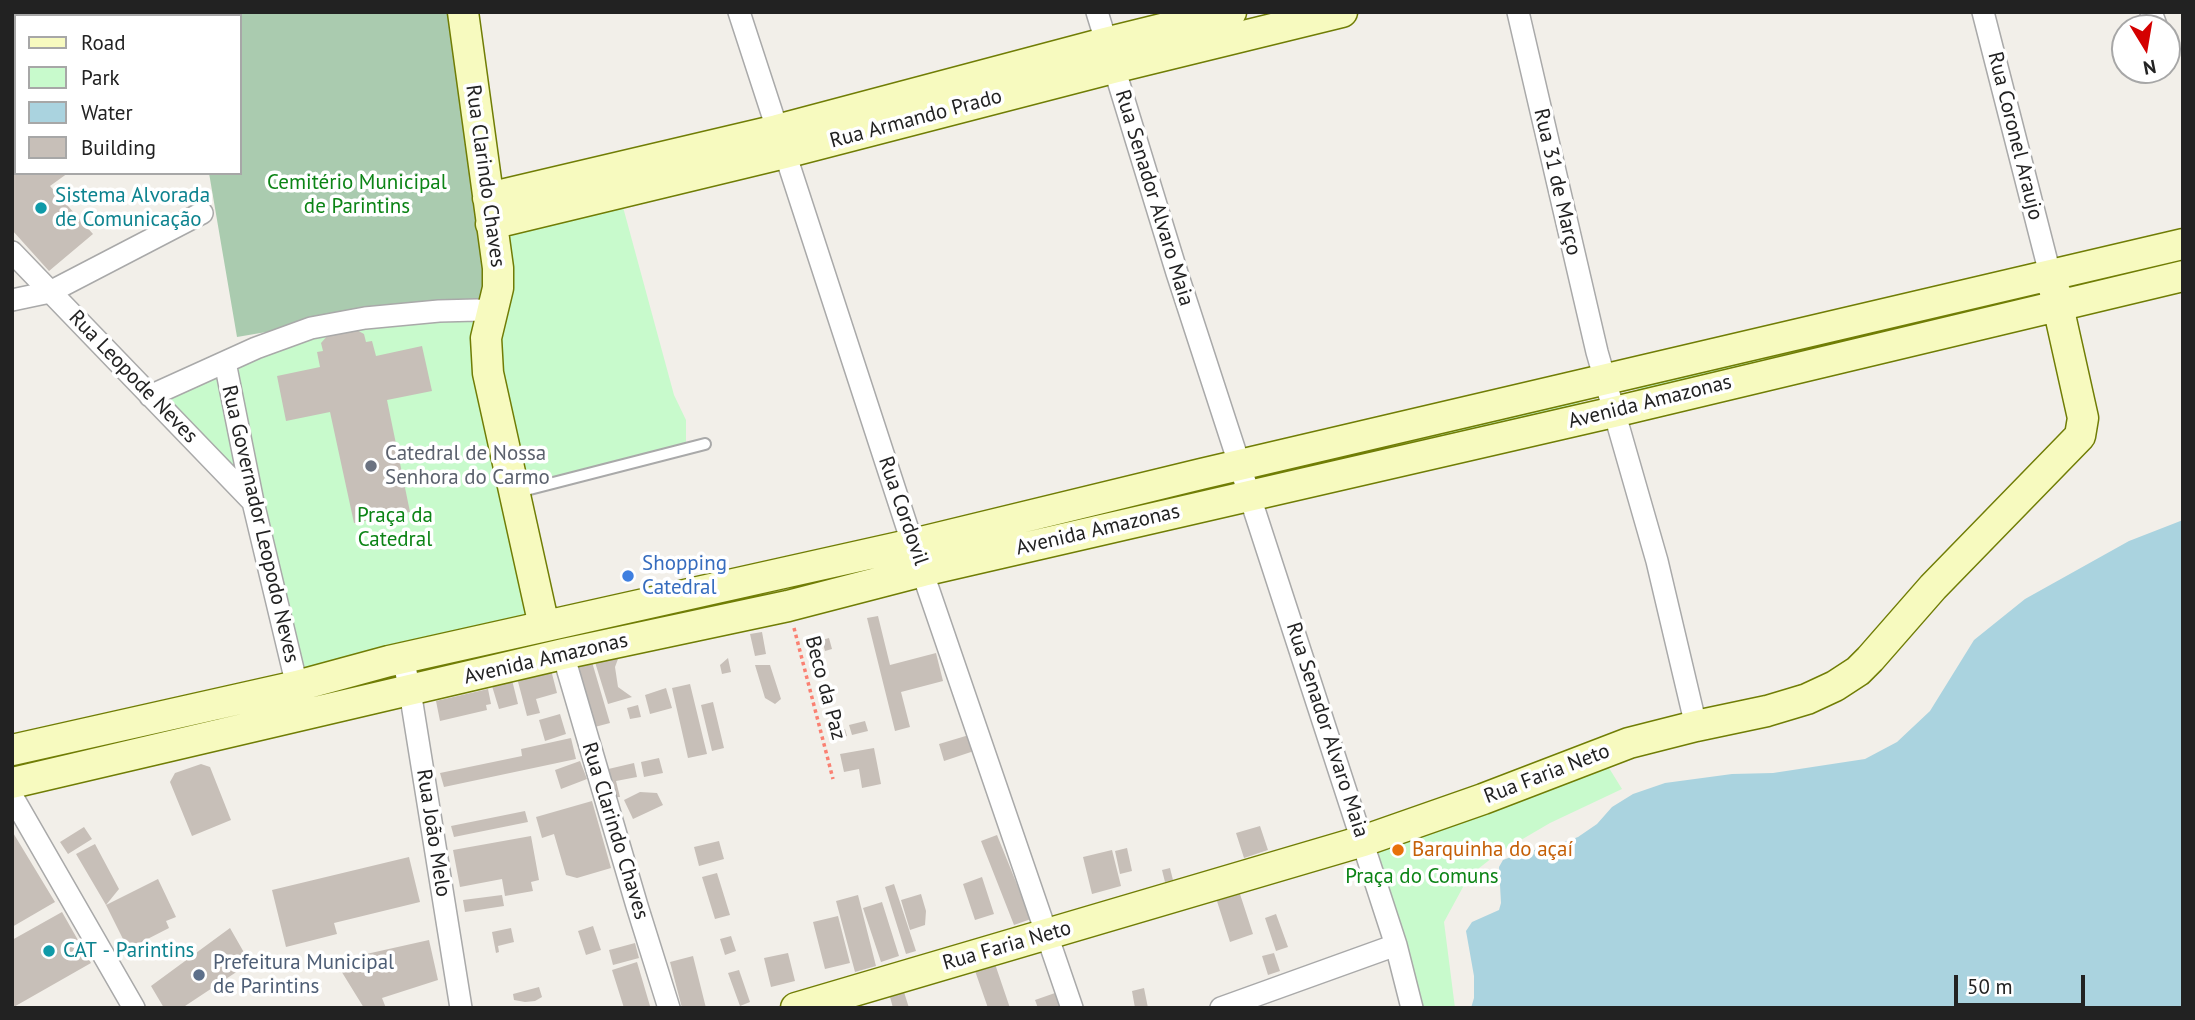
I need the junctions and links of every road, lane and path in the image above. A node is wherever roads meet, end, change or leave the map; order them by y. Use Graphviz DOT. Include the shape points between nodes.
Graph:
graph roads {
  1 [pos="463,12"];
  2 [pos="738,12"];
  3 [pos="1097,12"];
  4 [pos="1231,12"];
  5 [pos="1342,12"];
  6 [pos="1518,12"];
  7 [pos="1983,12"];
  8 [pos="1194,17"];
  9 [pos="1109,55"];
  10 [pos="781,141"];
  11 [pos="489,211"];
  12 [pos="202,213"];
  13 [pos="2183,244"];
  14 [pos="12,252"];
  15 [pos="2048,267"];
  16 [pos="2183,276"];
  17 [pos="50,292"];
  18 [pos="12,300"];
  19 [pos="2058,306"];
  20 [pos="492,313"];
  21 [pos="225,362"];
  22 [pos="1601,366"];
  23 [pos="150,396"];
  24 [pos="1614,412"];
  25 [pos="705,444"];
  26 [pos="1240,465"];
  27 [pos="515,493"];
  28 [pos="1250,495"];
  29 [pos="253,502"];
  30 [pos="918,557"];
  31 [pos="788,606"];
  32 [pos="544,626"];
  33 [pos="563,654"];
  34 [pos="403,658"];
  35 [pos="297,686"];
  36 [pos="410,691"];
  37 [pos="1696,726"];
  38 [pos="12,750"];
  39 [pos="833,779"];
  40 [pos="12,783"];
  41 [pos="12,796"];
  42 [pos="1363,841"];
  43 [pos="1045,935"];
  44 [pos="1396,945"];
  45 [pos="134,1008"];
  46 [pos="461,1008"];
  47 [pos="669,1008"];
  48 [pos="796,1008"];
  49 [pos="1072,1008"];
  50 [pos="1221,1008"];
  51 [pos="1412,1008"];
  1 -- 11 [label="street, Rua Clarindo Chaves"];
  2 -- 10 [label="street, Rua Cordovil"];
  3 -- 9 [label="street, Rua Senador Alvaro Maia"];
  4 -- 8 [label="street, Rua Armando Prado"];
  5 -- 9 [label="street, Rua Armando Prado"];
  6 -- 22 [label="street, Rua 31 de Março"];
  7 -- 15 [label="street, Rua Coronel Araujo"];
  8 -- 9 [label="street, Rua Armando Prado"];
  9 -- 10 [label="street, Rua Armando Prado"];
  9 -- 26 [label="street, Rua Senador Alvaro Maia"];
  10 -- 11 [label="street, Rua Armando Prado"];
  10 -- 30 [label="street, Rua Cordovil"];
  11 -- 20 [label="street, Rua Clarindo Chaves" via="499,278"];
  12 -- 17 [label="street"];
  13 -- 15 [label="street, Avenida Amazonas"];
  14 -- 17 [label="street, Rua Leopode Neves"];
  15 -- 19 [label="street, Rua Faria Neto"];
  15 -- 22 [label="street, Avenida Amazonas"];
  16 -- 19 [label="street, Avenida Amazonas"];
  17 -- 18 [label="street"];
  17 -- 23 [label="street, Rua Leopode Neves"];
  19 -- 24 [label="street, Avenida Amazonas"];
  19 -- 37 [label="street, Rua Faria Neto" via="2083,418 2076,441 1858,671 1807,699"];
  20 -- 21 [label="street" via="439,311 335,322 286,336"];
  20 -- 27 [label="street, Rua Clarindo Chaves" via="486,338 488,373"];
  21 -- 23 [label="street"];
  21 -- 29 [label="street, Rua Governador Leopodo Neves"];
  22 -- 24 [label="street, Rua 31 de Março"];
  22 -- 26 [label="street, Avenida Amazonas"];
  23 -- 29 [label="street, Rua Leopode Neves"];
  24 -- 28 [label="street, Avenida Amazonas"];
  24 -- 37 [label="street" via="1657,561"];
  25 -- 27 [label="lane"];
  26 -- 28 [label="street, Rua Senador Alvaro Maia"];
  26 -- 30 [label="street, Avenida Amazonas"];
  27 -- 32 [label="street, Rua Clarindo Chaves"];
  28 -- 30 [label="street, Avenida Amazonas"];
  28 -- 42 [label="street, Rua Senador Alvaro Maia"];
  29 -- 35 [label="street, Rua Governador Leopodo Neves"];
  30 -- 31 [label="street, Avenida Amazonas"];
  30 -- 32 [label="street, Avenida Amazonas"];
  30 -- 43 [label="street, Rua Cordovil"];
  31 -- 33 [label="street, Avenida Amazonas"];
  31 -- 39 [label="path, Beco da Paz"];
  32 -- 34 [label="street, Avenida Amazonas"];
  33 -- 36 [label="street, Avenida Amazonas"];
  33 -- 47 [label="street, Rua Clarindo Chaves"];
  34 -- 35 [label="street, Avenida Amazonas"];
  34 -- 36 [label="street, Rua João Melo"];
  35 -- 38 [label="street, Avenida Amazonas"];
  36 -- 40 [label="street, Avenida Amazonas"];
  36 -- 46 [label="street, Rua João Melo"];
  37 -- 42 [label="street, Rua Faria Neto" via="1629,743"];
  41 -- 45 [label="street"];
  42 -- 43 [label="street, Rua Faria Neto"];
  42 -- 44 [label="street, Rua Senador Alvaro Maia"];
  43 -- 48 [label="street, Rua Faria Neto"];
  43 -- 49 [label="street, Rua Cordovil"];
  44 -- 50 [label="street"];
  44 -- 51 [label="street, Rua Senador Alvaro Maia"];
}
